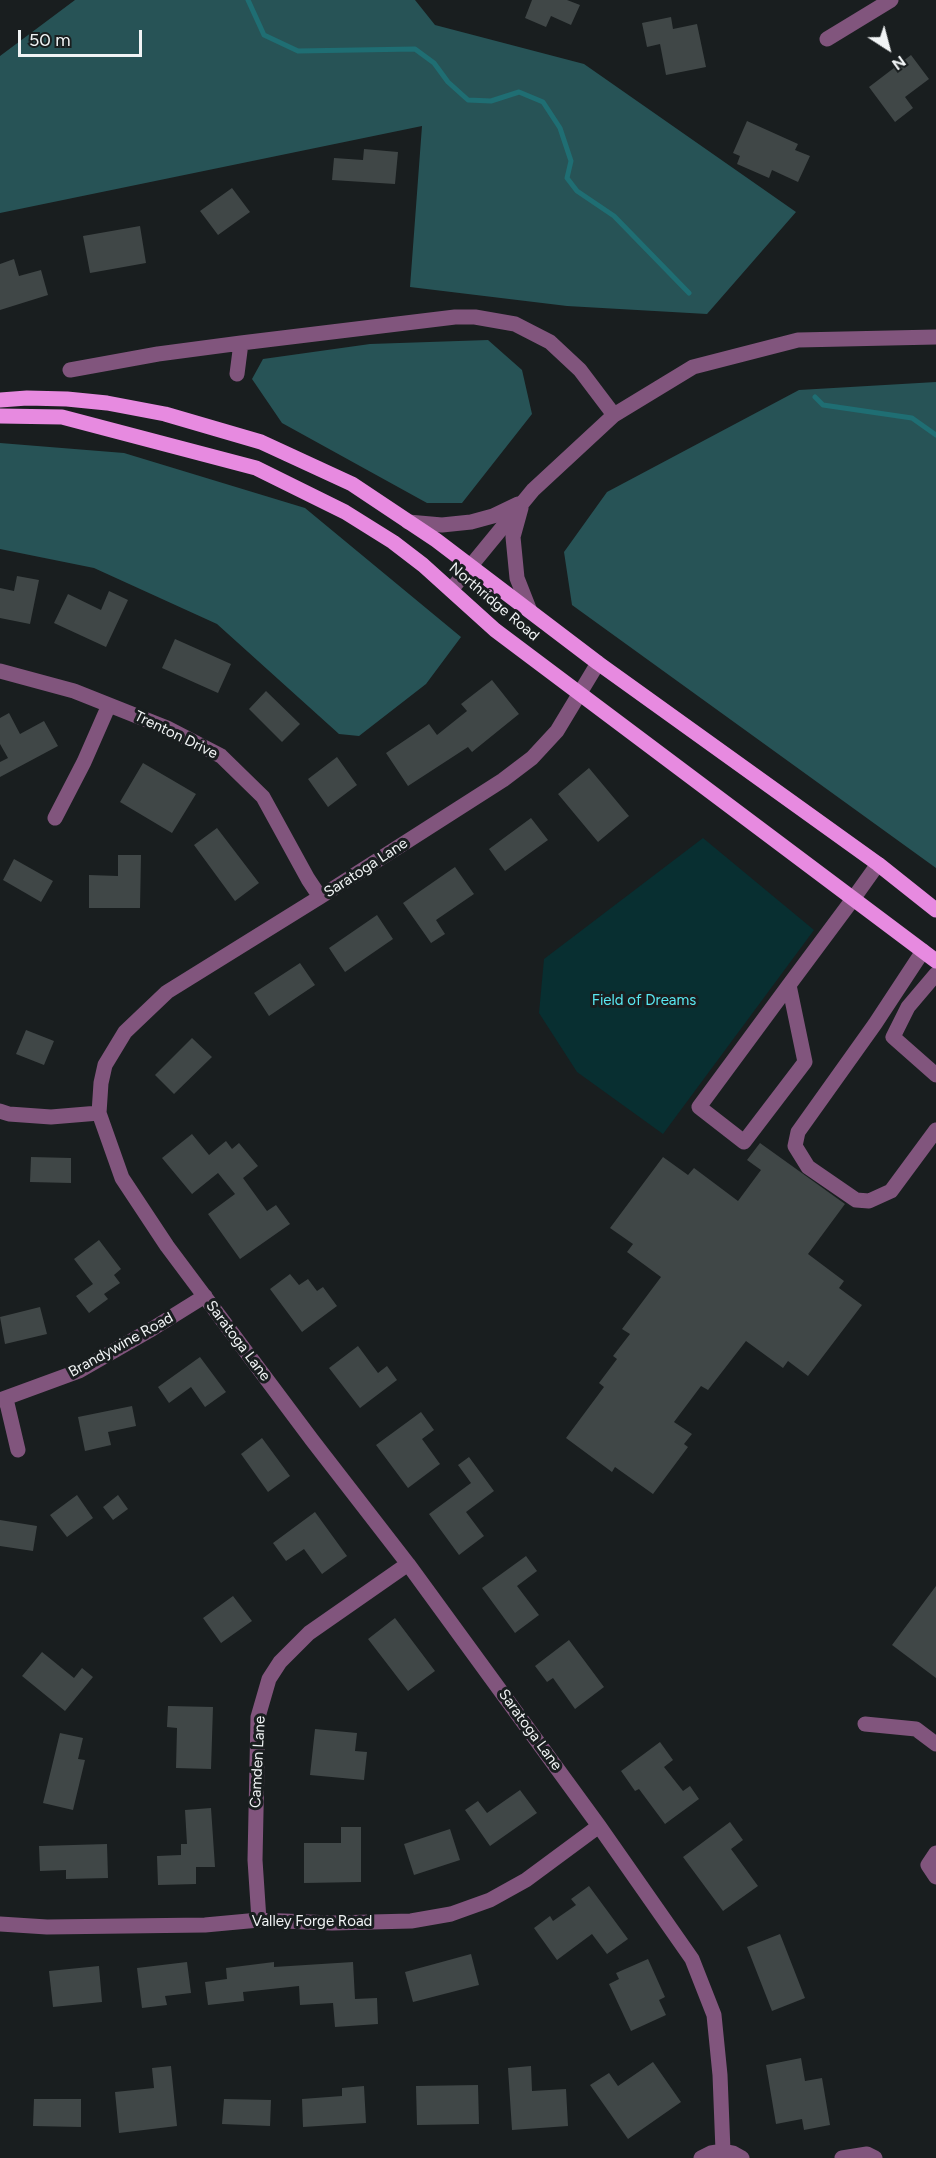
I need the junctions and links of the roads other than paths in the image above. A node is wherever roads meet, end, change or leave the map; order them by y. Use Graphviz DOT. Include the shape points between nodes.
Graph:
graph roads {
  1 [pos="891,0"];
  2 [pos="827,39"];
  3 [pos="936,337"];
  4 [pos="241,343"];
  5 [pos="70,370"];
  6 [pos="237,375"];
  7 [pos="0,400"];
  8 [pos="614,415"];
  9 [pos="0,416"];
  10 [pos="523,502"];
  11 [pos="408,522"];
  12 [pos="469,566"];
  13 [pos="451,590"];
  14 [pos="530,612"];
  15 [pos="598,663"];
  16 [pos="0,671"];
  17 [pos="580,694"];
  18 [pos="109,705"];
  19 [pos="55,818"];
  20 [pos="878,864"];
  21 [pos="320,897"];
  22 [pos="853,899"];
  23 [pos="936,910"];
  24 [pos="923,951"];
  25 [pos="936,961"];
  26 [pos="936,974"];
  27 [pos="789,985"];
  28 [pos="875,1024"];
  29 [pos="893,1037"];
  30 [pos="936,1075"];
  31 [pos="0,1111"];
  32 [pos="99,1113"];
  33 [pos="936,1131"];
  34 [pos="204,1296"];
  35 [pos="3,1399"];
  36 [pos="18,1450"];
  37 [pos="408,1564"];
  38 [pos="865,1724"];
  39 [pos="936,1744"];
  40 [pos="599,1826"];
  41 [pos="936,1853"];
  42 [pos="936,1877"];
  43 [pos="260,1920"];
  44 [pos="0,1924"];
  45 [pos="723,2151"];
  46 [pos="701,2158"];
  47 [pos="742,2158"];
  48 [pos="842,2158"];
  49 [pos="875,2158"];
  1 -- 2 [label="street"];
  3 -- 8 [label="street" via="798,340 693,367"];
  4 -- 5 [label="street"];
  4 -- 6 [label="street"];
  4 -- 8 [label="street" via="455,317 495,319 515,324 550,342 580,370"];
  7 -- 11 [label="main road, Northridge Road" via="106,403 223,430 261,442 352,484"];
  8 -- 10 [label="street"];
  9 -- 13 [label="main road, Northridge Road" via="62,417 256,468 384,536"];
  10 -- 11 [label="street" via="471,522"];
  10 -- 12 [label="street"];
  10 -- 14 [label="street" via="513,537 517,578"];
  11 -- 12 [label="main road, Northridge Road"];
  12 -- 13 [label="street"];
  12 -- 14 [label="main road, Northridge Road"];
  13 -- 17 [label="main road, Northridge Road" via="495,630"];
  14 -- 15 [label="main road, Northridge Road"];
  15 -- 17 [label="street, Saratoga Lane"];
  15 -- 20 [label="main road, Northridge Road"];
  16 -- 18 [label="street, Trenton Drive" via="55,685"];
  17 -- 21 [label="street, Saratoga Lane" via="557,731 532,758"];
  17 -- 22 [label="main road, Northridge Road"];
  18 -- 19 [label="street"];
  18 -- 21 [label="street, Trenton Drive" via="167,728 220,756 263,797"];
  20 -- 22 [label="street"];
  20 -- 23 [label="main road, Northridge Road"];
  21 -- 32 [label="street, Saratoga Lane" via="167,992 125,1032 105,1065"];
  22 -- 24 [label="main road, Northridge Road"];
  22 -- 27 [label="street"];
  24 -- 25 [label="main road, Northridge Road"];
  24 -- 28 [label="street"];
  26 -- 29 [label="street" via="908,1007"];
  27 -- 27 [label="street" via="805,1062 744,1142 699,1107"];
  28 -- 29 [label="street"];
  28 -- 33 [label="street" via="798,1132 795,1146 808,1167 856,1200 869,1201 891,1191"];
  29 -- 30 [label="street"];
  31 -- 32 [label="street" via="51,1117"];
  32 -- 34 [label="street, Saratoga Lane" via="122,1178"];
  34 -- 35 [label="street, Brandywine Road" via="79,1371"];
  34 -- 37 [label="street, Saratoga Lane"];
  35 -- 36 [label="street"];
  37 -- 40 [label="street, Saratoga Lane"];
  37 -- 43 [label="street, Camden Lane" via="309,1634 280,1662 269,1679 258,1717 255,1860"];
  38 -- 39 [label="street" via="916,1729"];
  40 -- 43 [label="street, Valley Forge Road" via="526,1880 490,1900 451,1914 411,1921"];
  40 -- 45 [label="street, Saratoga Lane" via="692,1959 714,2015"];
  41 -- 42 [label="street" via="928,1865"];
  43 -- 44 [label="street, Valley Forge Road" via="47,1927"];
  45 -- 46 [label="street"];
  45 -- 47 [label="street"];
  48 -- 49 [label="street" via="867,2154"];
}
